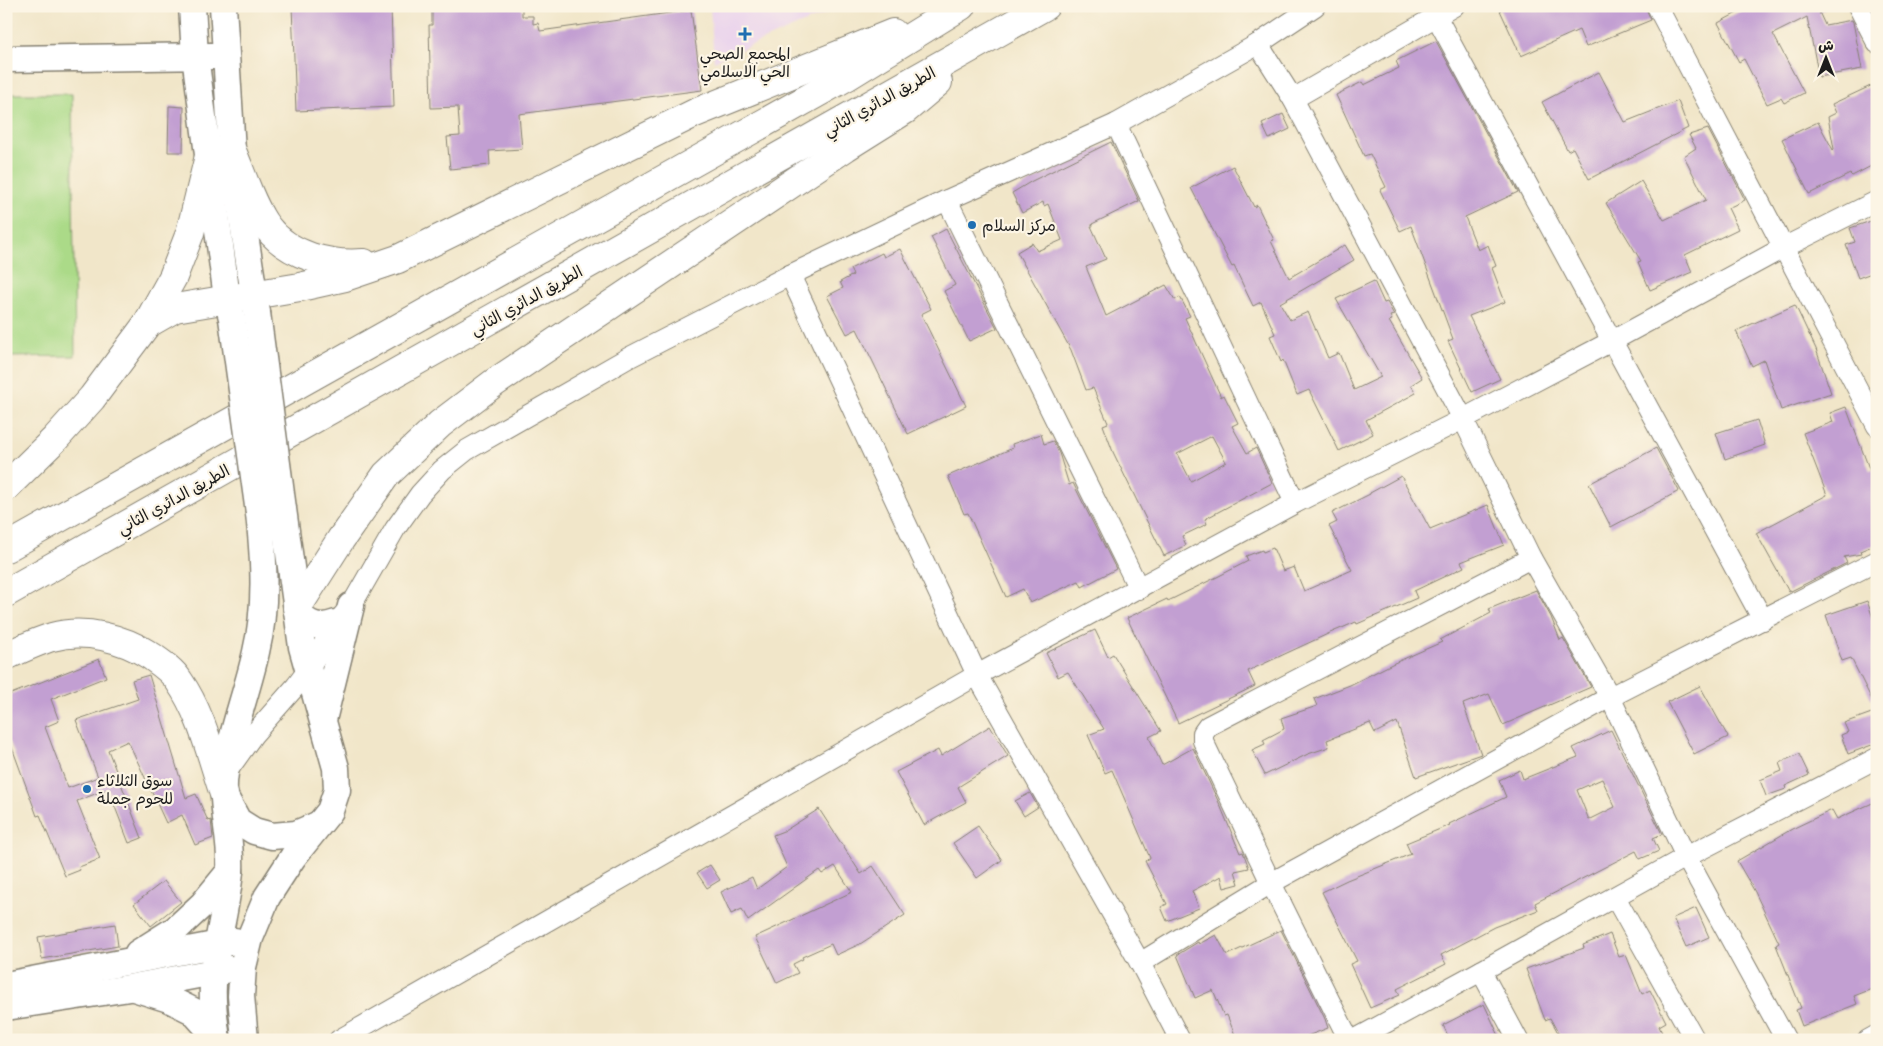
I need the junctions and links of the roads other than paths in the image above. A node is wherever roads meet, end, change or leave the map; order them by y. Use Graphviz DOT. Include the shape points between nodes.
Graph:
graph roads {
  1 [pos="192,6"];
  2 [pos="223,6"];
  3 [pos="1045,6"];
  4 [pos="1315,6"];
  5 [pos="1454,6"];
  6 [pos="1657,6"];
  7 [pos="1858,6"];
  8 [pos="957,8"];
  9 [pos="1436,16"];
  10 [pos="1875,36"];
  11 [pos="986,41"];
  12 [pos="1258,44"];
  13 [pos="226,55"];
  14 [pos="195,56"];
  15 [pos="6,59"];
  16 [pos="1293,99"];
  17 [pos="1116,124"];
  18 [pos="220,153"];
  19 [pos="947,200"];
  20 [pos="1877,201"];
  21 [pos="1783,248"];
  22 [pos="398,260"];
  23 [pos="790,275"];
  24 [pos="256,304"];
  25 [pos="229,308"];
  26 [pos="148,324"];
  27 [pos="1612,341"];
  28 [pos="1463,420"];
  29 [pos="1877,426"];
  30 [pos="6,487"];
  31 [pos="1295,503"];
  32 [pos="271,511"];
  33 [pos="6,548"];
  34 [pos="1531,558"];
  35 [pos="1877,561"];
  36 [pos="1139,588"];
  37 [pos="6,593"];
  38 [pos="298,610"];
  39 [pos="343,614"];
  40 [pos="1763,620"];
  41 [pos="6,656"];
  42 [pos="308,670"];
  43 [pos="977,675"];
  44 [pos="1610,698"];
  45 [pos="322,721"];
  46 [pos="1877,758"];
  47 [pos="224,784"];
  48 [pos="317,825"];
  49 [pos="1686,858"];
  50 [pos="230,870"];
  51 [pos="1272,883"];
  52 [pos="1615,897"];
  53 [pos="250,938"];
  54 [pos="218,944"];
  55 [pos="124,962"];
  56 [pos="1140,963"];
  57 [pos="243,967"];
  58 [pos="1481,971"];
  59 [pos="214,972"];
  60 [pos="6,985"];
  61 [pos="131,987"];
  62 [pos="6,1007"];
  63 [pos="1877,1035"];
  64 [pos="217,1039"];
  65 [pos="245,1040"];
  66 [pos="339,1040"];
  67 [pos="1180,1040"];
  68 [pos="1350,1040"];
  69 [pos="1354,1040"];
  70 [pos="1518,1040"];
  71 [pos="1695,1040"];
  72 [pos="1786,1040"];
  73 [pos="1868,1040"];
  1 -- 14 [label="street"];
  2 -- 13 [label="street"];
  3 -- 11 [label="highway, الطريق الدائري الثاني"];
  4 -- 12 [label="street"];
  5 -- 9 [label="street"];
  6 -- 21 [label="street"];
  7 -- 10 [label="street"];
  8 -- 22 [label="highway" via="695,114"];
  8 -- 33 [label="highway" via="846,77"];
  9 -- 16 [label="street"];
  9 -- 27 [label="street"];
  11 -- 37 [label="highway, الطريق الدائري الثاني"];
  11 -- 38 [label="highway" via="905,110 494,383 440,424 386,475 351,522"];
  12 -- 16 [label="street"];
  12 -- 17 [label="street"];
  13 -- 14 [label="street"];
  13 -- 18 [label="street"];
  14 -- 15 [label="street"];
  14 -- 18 [label="street"];
  16 -- 28 [label="street"];
  17 -- 19 [label="street"];
  17 -- 31 [label="street"];
  18 -- 22 [label="highway" via="267,227 290,248 322,261 351,264"];
  18 -- 24 [label="street"];
  18 -- 25 [label="street"];
  18 -- 26 [label="highway" via="173,277"];
  19 -- 23 [label="street"];
  19 -- 36 [label="street"];
  20 -- 21 [label="street"];
  21 -- 27 [label="street"];
  21 -- 29 [label="street"];
  22 -- 24 [label="highway"];
  23 -- 39 [label="street" via="628,358 467,450 420,494"];
  23 -- 43 [label="street"];
  24 -- 25 [label="highway"];
  24 -- 32 [label="street, bridge"];
  25 -- 26 [label="highway" via="175,308"];
  25 -- 32 [label="street, bridge"];
  26 -- 30 [label="highway" via="92,398"];
  27 -- 28 [label="street"];
  27 -- 40 [label="street"];
  28 -- 31 [label="street"];
  28 -- 34 [label="street"];
  31 -- 36 [label="street"];
  32 -- 38 [label="street"];
  32 -- 47 [label="street" via="264,566 263,612 256,653 231,741"];
  34 -- 44 [label="street"];
  34 -- 51 [label="street" via="1208,726 1204,741"];
  35 -- 40 [label="street"];
  36 -- 43 [label="street"];
  38 -- 39 [label="street" via="304,620 319,626 328,626"];
  38 -- 42 [label="street"];
  39 -- 42 [label="street"];
  39 -- 45 [label="street"];
  40 -- 44 [label="street"];
  41 -- 47 [label="highway" via="54,637 75,635 94,635 135,646 166,666 179,679 195,708"];
  42 -- 45 [label="street"];
  42 -- 47 [label="street" via="253,736"];
  43 -- 56 [label="street"];
  43 -- 66 [label="street"];
  44 -- 49 [label="street"];
  44 -- 51 [label="street"];
  45 -- 48 [label="street" via="336,768 337,790 330,811"];
  46 -- 49 [label="street"];
  47 -- 48 [label="street" via="238,821 254,831 272,836 296,834"];
  47 -- 50 [label="street"];
  48 -- 53 [label="street" via="267,897"];
  49 -- 52 [label="street"];
  49 -- 72 [label="street"];
  50 -- 54 [label="street"];
  50 -- 55 [label="street" via="203,904 176,929"];
  51 -- 56 [label="street"];
  51 -- 68 [label="street"];
  52 -- 58 [label="street"];
  52 -- 71 [label="street"];
  53 -- 54 [label="street"];
  53 -- 57 [label="street"];
  54 -- 55 [label="street"];
  54 -- 59 [label="street"];
  55 -- 60 [label="street"];
  56 -- 67 [label="street"];
  57 -- 59 [label="street"];
  57 -- 65 [label="street" via="241,996"];
  58 -- 69 [label="street"];
  58 -- 70 [label="street"];
  59 -- 61 [label="street"];
  59 -- 64 [label="street" via="212,994"];
  61 -- 62 [label="street"];
  61 -- 64 [label="street" via="169,999 193,1011"];
  63 -- 73 [label="street"];
}
